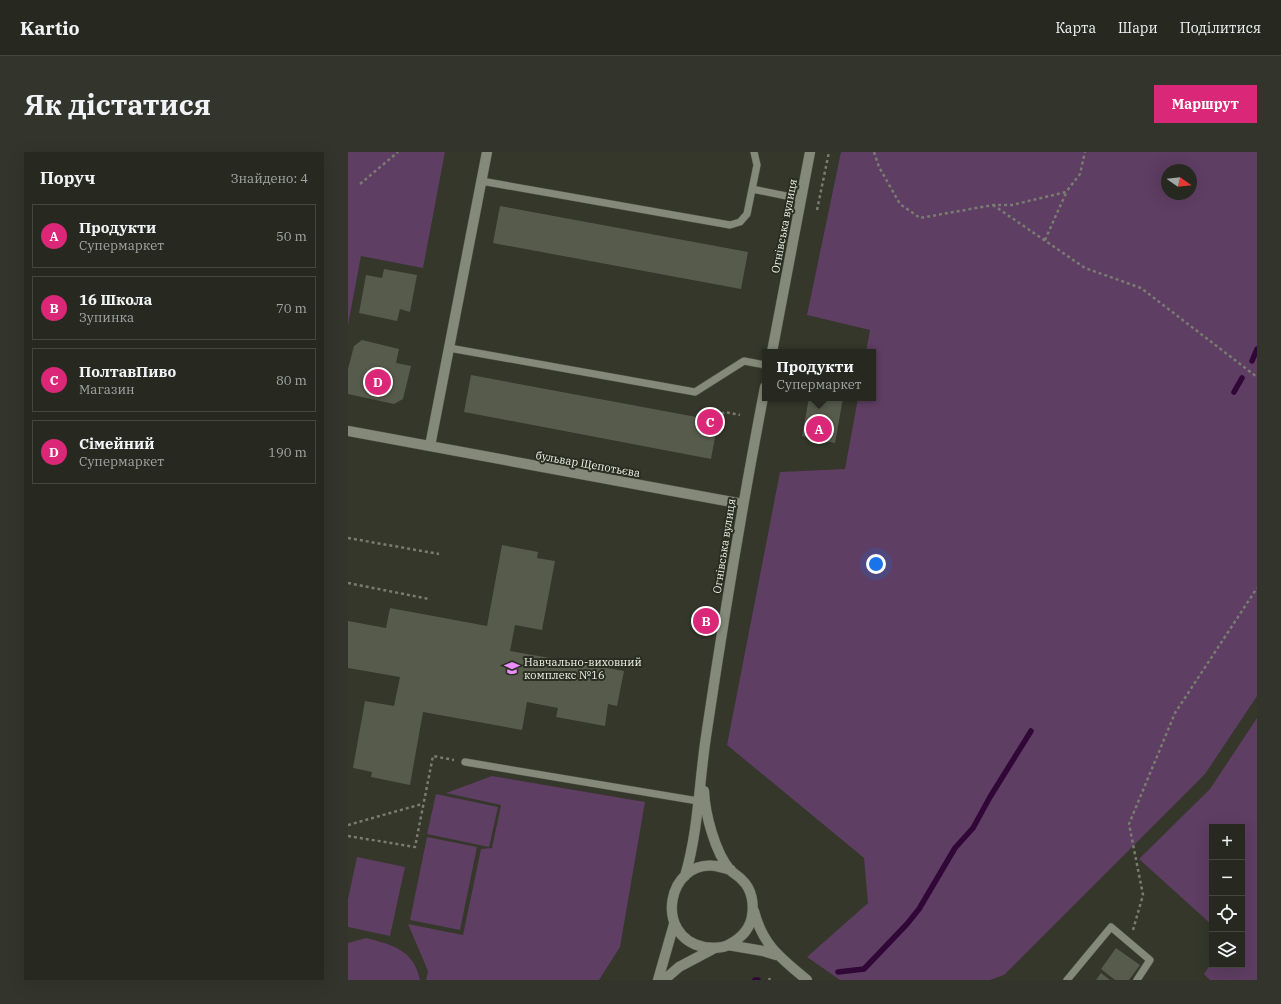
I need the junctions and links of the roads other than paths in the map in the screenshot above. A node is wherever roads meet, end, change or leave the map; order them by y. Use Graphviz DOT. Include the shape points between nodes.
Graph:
graph roads {
  1 [pos="486,152"];
  2 [pos="754,152"];
  3 [pos="810,152"];
  4 [pos="481,181"];
  5 [pos="752,189"];
  6 [pos="801,199"];
  7 [pos="449,348"];
  8 [pos="773,349"];
  9 [pos="762,364"];
  10 [pos="763,401"];
  11 [pos="348,431"];
  12 [pos="430,446"];
  13 [pos="743,504"];
  14 [pos="706,733"];
  15 [pos="465,762"];
  16 [pos="698,801"];
  17 [pos="730,870"];
  18 [pos="685,876"];
  19 [pos="753,907"];
  20 [pos="674,924"];
  21 [pos="728,946"];
  22 [pos="713,948"];
  23 [pos="778,956"];
  24 [pos="658,980"];
  25 [pos="664,980"];
  26 [pos="807,980"];
  27 [pos="1067,980"];
  28 [pos="1137,980"];
  1 -- 4 [label="street"];
  2 -- 5 [label="lane" via="757,164"];
  3 -- 6 [label="street, Огнівська вулиця"];
  4 -- 5 [label="lane" via="730,225 740,222 747,214"];
  4 -- 7 [label="street"];
  5 -- 6 [label="lane"];
  6 -- 8 [label="street, Огнівська вулиця"];
  7 -- 9 [label="lane" via="695,392 744,361"];
  7 -- 12 [label="street"];
  10 -- 13 [label="street, Огнівська вулиця"];
  11 -- 12 [label="street, бульвар Щепотьєва"];
  12 -- 13 [label="street, бульвар Щепотьєва"];
  13 -- 14 [label="street, Огнівська вулиця"];
  14 -- 16 [label="street, Огнівська вулиця"];
  14 -- 17 [label="street, Огнівська вулиця" via="704,779 709,826"];
  15 -- 16 [label="lane"];
  16 -- 18 [label="street, Огнівська вулиця" via="692,855"];
  17 -- 18 [label="street, Огнівська вулиця" via="715,866 702,867"];
  17 -- 19 [label="street, Огнівська вулиця" via="743,880 751,893"];
  18 -- 20 [label="street, Огнівська вулиця" via="672,897"];
  19 -- 21 [label="street, Огнівська вулиця" via="752,919 746,931"];
  19 -- 23 [label="street" via="764,938"];
  20 -- 22 [label="street" via="684,937 696,946"];
  20 -- 24 [label="street"];
  21 -- 22 [label="street"];
  21 -- 23 [label="street"];
  22 -- 25 [label="street" via="679,967"];
  23 -- 26 [label="street"];
  27 -- 28 [label="lane" via="1111,927 1150,960"];
}
